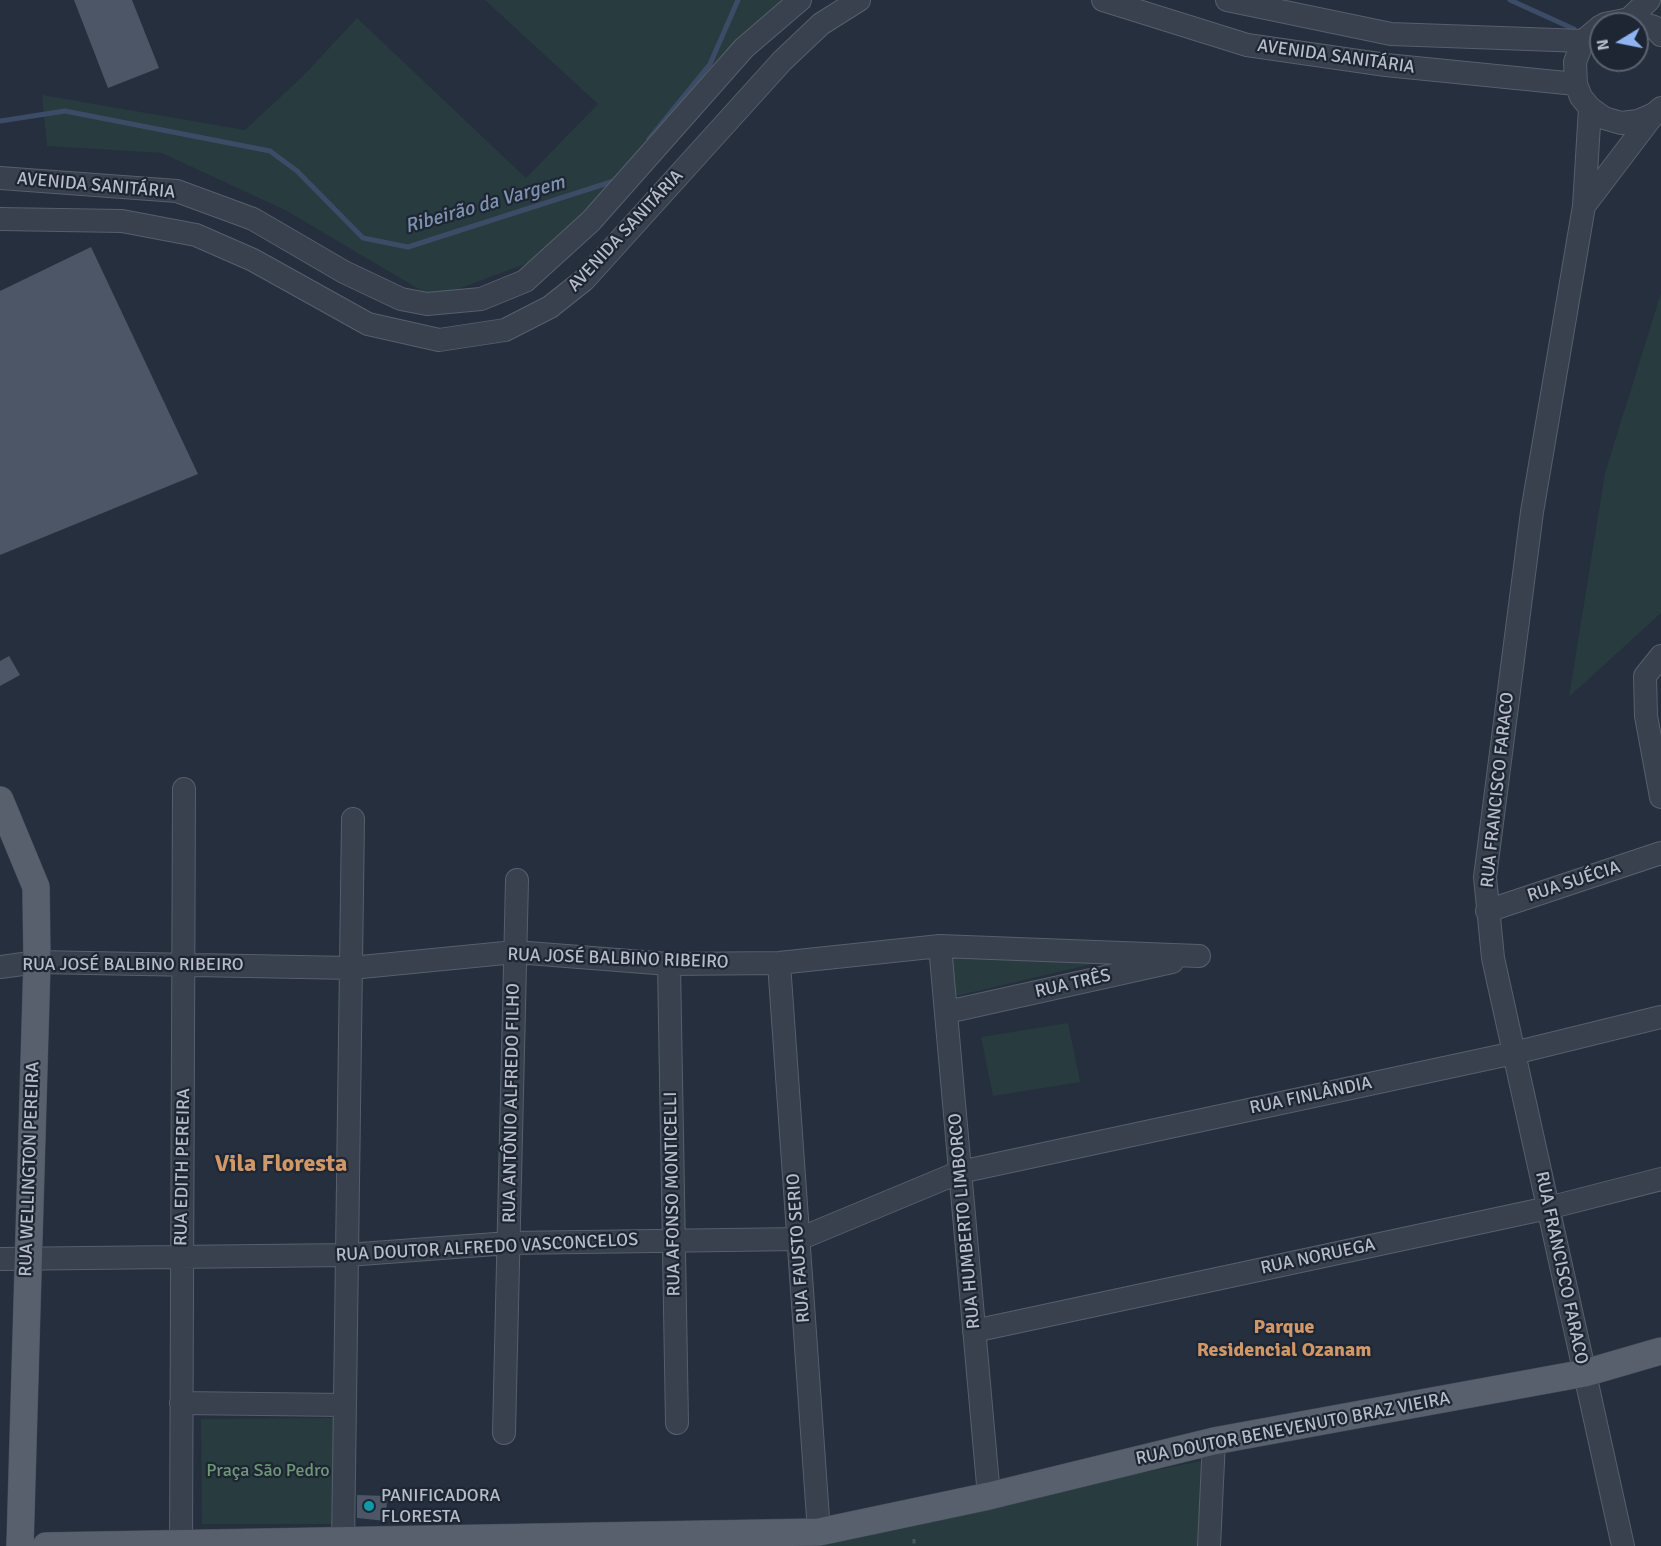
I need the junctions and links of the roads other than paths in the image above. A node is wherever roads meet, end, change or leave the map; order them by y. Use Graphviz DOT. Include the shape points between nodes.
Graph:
graph roads {
  1 [pos="800,0"];
  2 [pos="859,0"];
  3 [pos="1103,0"];
  4 [pos="1227,0"];
  5 [pos="1649,0"];
  6 [pos="1636,12"];
  7 [pos="1649,25"];
  8 [pos="1661,34"];
  9 [pos="1589,36"];
  10 [pos="1583,41"];
  11 [pos="1576,84"];
  12 [pos="1590,108"];
  13 [pos="1658,111"];
  14 [pos="0,178"];
  15 [pos="1584,206"];
  16 [pos="0,219"];
  17 [pos="1661,656"];
  18 [pos="184,789"];
  19 [pos="1661,797"];
  20 [pos="3,816"];
  21 [pos="353,819"];
  22 [pos="1661,854"];
  23 [pos="517,880"];
  24 [pos="1487,911"];
  25 [pos="940,946"];
  26 [pos="515,952"];
  27 [pos="1200,956"];
  28 [pos="36,962"];
  29 [pos="184,963"];
  30 [pos="779,963"];
  31 [pos="669,964"];
  32 [pos="0,967"];
  33 [pos="351,968"];
  34 [pos="947,1012"];
  35 [pos="1661,1017"];
  36 [pos="1514,1053"];
  37 [pos="960,1172"];
  38 [pos="1661,1179"];
  39 [pos="1548,1208"];
  40 [pos="799,1239"];
  41 [pos="674,1240"];
  42 [pos="509,1243"];
  43 [pos="347,1255"];
  44 [pos="182,1257"];
  45 [pos="0,1259"];
  46 [pos="27,1259"];
  47 [pos="974,1331"];
  48 [pos="1661,1352"];
  49 [pos="1584,1373"];
  50 [pos="181,1403"];
  51 [pos="345,1405"];
  52 [pos="677,1423"];
  53 [pos="504,1433"];
  54 [pos="1214,1441"];
  55 [pos="989,1496"];
  56 [pos="819,1532"];
  57 [pos="502,1542"];
  58 [pos="343,1543"];
  59 [pos="181,1545"];
  60 [pos="20,1546"];
  61 [pos="46,1546"];
  62 [pos="1209,1546"];
  63 [pos="1623,1546"];
  1 -- 14 [label="street, AVENIDA SANITÁRIA" via="744,48 591,220 525,281 481,299 428,304 401,299 344,272 253,219 177,191"];
  2 -- 16 [label="street, AVENIDA SANITÁRIA" via="821,24 783,61 584,280 550,308 505,330 439,340 368,324 253,260 196,235 122,220"];
  3 -- 11 [label="street, AVENIDA SANITÁRIA" via="1247,45 1386,65"];
  4 -- 10 [label="street, AVENIDA SANITÁRIA" via="1390,34"];
  5 -- 6 [label="street"];
  7 -- 8 [label="street"];
  9 -- 10 [label="street"];
  10 -- 11 [label="street" via="1575,62"];
  11 -- 12 [label="street"];
  12 -- 13 [label="street" via="1621,123 1638,121"];
  12 -- 15 [label="street, RUA FRANCISCO FARACO"];
  13 -- 15 [label="street, RUA FRANCISCO FARACO"];
  15 -- 24 [label="street, RUA FRANCISCO FARACO" via="1530,524 1485,877"];
  17 -- 19 [label="street" via="1645,676 1646,716"];
  18 -- 29 [label="street, RUA EDITH PEREIRA"];
  20 -- 28 [label="main road, RUA WELLINGTON PEREIRA" via="36,887"];
  21 -- 33 [label="street"];
  22 -- 24 [label="street, RUA SUÉCIA"];
  23 -- 26 [label="street, RUA ANTÔNIO ALFREDO FILHO"];
  24 -- 36 [label="street, RUA FRANCISCO FARACO"];
  25 -- 27 [label="street, RUA JOSÉ BALBINO RIBEIRO"];
  25 -- 30 [label="street, RUA JOSÉ BALBINO RIBEIRO"];
  25 -- 34 [label="street, RUA HUMBERTO LIMBORCO"];
  26 -- 31 [label="street, RUA JOSÉ BALBINO RIBEIRO"];
  26 -- 33 [label="street, RUA JOSÉ BALBINO RIBEIRO"];
  26 -- 42 [label="street, RUA ANTÔNIO ALFREDO FILHO"];
  27 -- 34 [label="street, RUA TRÊS"];
  28 -- 29 [label="street, RUA JOSÉ BALBINO RIBEIRO"];
  28 -- 32 [label="street, RUA JOSÉ BALBINO RIBEIRO"];
  28 -- 46 [label="main road, RUA WELLINGTON PEREIRA"];
  29 -- 33 [label="street, RUA JOSÉ BALBINO RIBEIRO"];
  29 -- 44 [label="street, RUA EDITH PEREIRA"];
  30 -- 31 [label="street, RUA JOSÉ BALBINO RIBEIRO"];
  30 -- 40 [label="street, RUA FAUSTO SERIO"];
  31 -- 41 [label="street, RUA AFONSO MONTICELLI"];
  33 -- 43 [label="street"];
  34 -- 37 [label="street, RUA HUMBERTO LIMBORCO"];
  35 -- 36 [label="street, RUA FINLÂNDIA"];
  36 -- 37 [label="street, RUA FINLÂNDIA"];
  36 -- 39 [label="street, RUA FRANCISCO FARACO"];
  37 -- 40 [label="street, RUA DOUTOR ALFREDO VASCONCELOS"];
  37 -- 47 [label="street, RUA HUMBERTO LIMBORCO"];
  38 -- 39 [label="street, RUA NORUEGA"];
  39 -- 47 [label="street, RUA NORUEGA"];
  39 -- 49 [label="street, RUA FRANCISCO FARACO"];
  40 -- 41 [label="street, RUA DOUTOR ALFREDO VASCONCELOS"];
  40 -- 56 [label="street, RUA FAUSTO SERIO"];
  41 -- 42 [label="street, RUA DOUTOR ALFREDO VASCONCELOS"];
  41 -- 52 [label="street, RUA AFONSO MONTICELLI"];
  42 -- 43 [label="street, RUA DOUTOR ALFREDO VASCONCELOS"];
  42 -- 53 [label="street, RUA ANTÔNIO ALFREDO FILHO"];
  43 -- 44 [label="street, RUA DOUTOR ALFREDO VASCONCELOS"];
  43 -- 51 [label="street"];
  44 -- 46 [label="street, RUA DOUTOR ALFREDO VASCONCELOS"];
  44 -- 50 [label="street, RUA EDITH PEREIRA"];
  45 -- 46 [label="street, RUA DOUTOR ALFREDO VASCONCELOS"];
  46 -- 60 [label="main road, RUA WELLINGTON PEREIRA"];
  47 -- 55 [label="street, RUA HUMBERTO LIMBORCO"];
  48 -- 49 [label="main road, RUA DOUTOR BENEVENUTO BRAZ VIEIRA"];
  49 -- 54 [label="main road, RUA DOUTOR BENEVENUTO BRAZ VIEIRA"];
  49 -- 63 [label="street, RUA FRANCISCO FARACO"];
  50 -- 51 [label="street"];
  50 -- 59 [label="street, RUA EDITH PEREIRA"];
  51 -- 58 [label="street"];
  54 -- 55 [label="main road, RUA DOUTOR BENEVENUTO BRAZ VIEIRA"];
  54 -- 62 [label="street"];
  55 -- 56 [label="main road, RUA DOUTOR BENEVENUTO BRAZ VIEIRA"];
  56 -- 57 [label="main road, RUA DOUTOR BENEVENUTO BRAZ VIEIRA"];
  57 -- 58 [label="main road, RUA DOUTOR BENEVENUTO BRAZ VIEIRA"];
  58 -- 59 [label="main road, RUA DOUTOR BENEVENUTO BRAZ VIEIRA"];
  59 -- 61 [label="main road, RUA DOUTOR BENEVENUTO BRAZ VIEIRA"];
}
